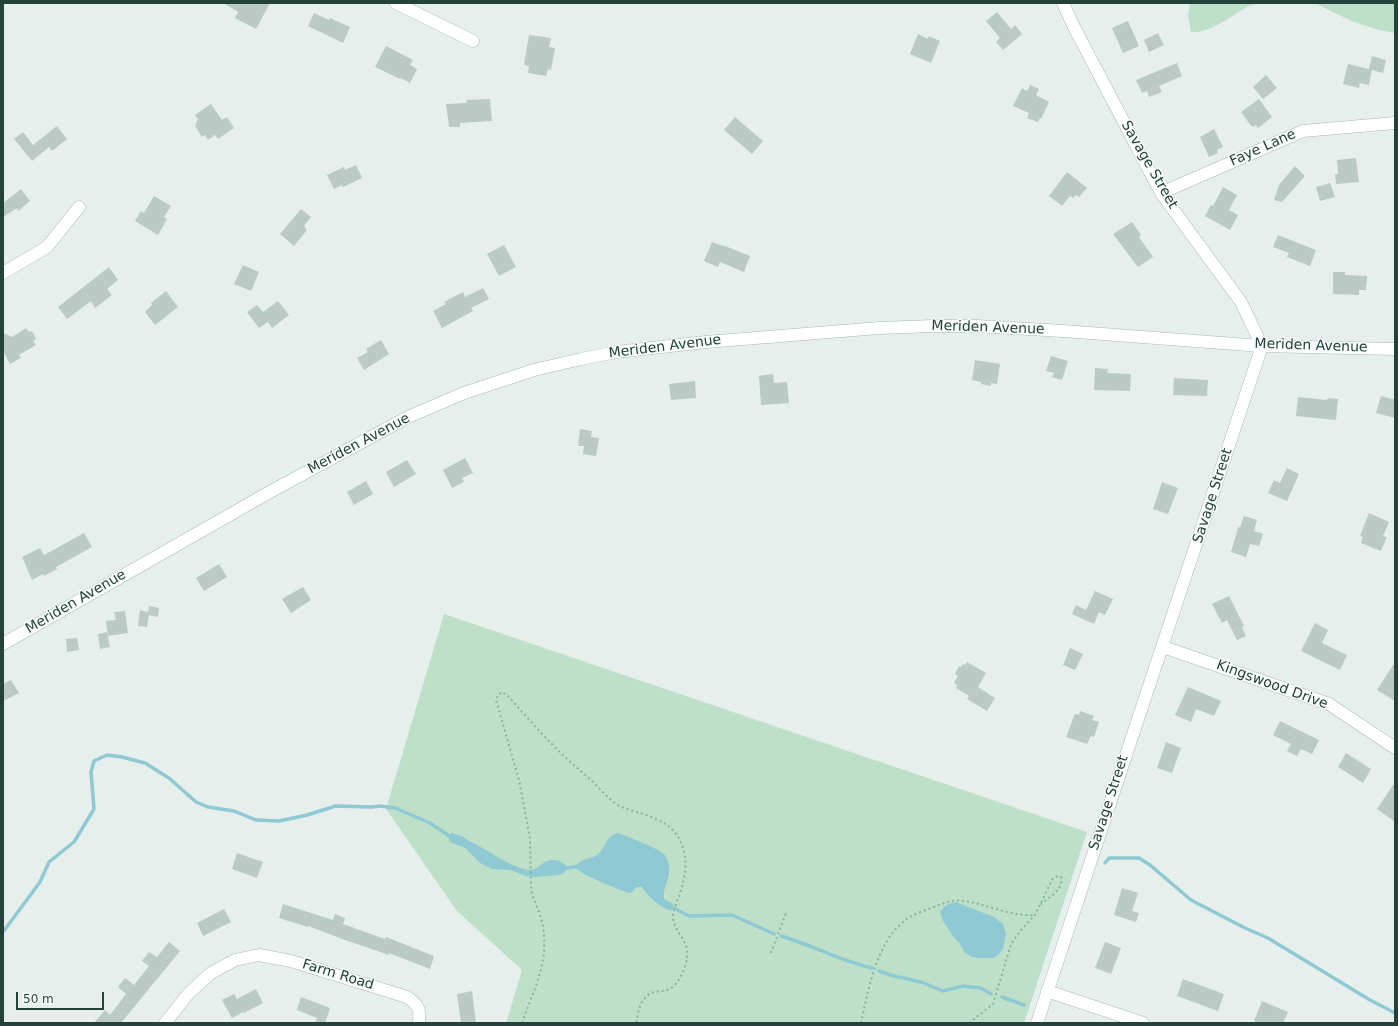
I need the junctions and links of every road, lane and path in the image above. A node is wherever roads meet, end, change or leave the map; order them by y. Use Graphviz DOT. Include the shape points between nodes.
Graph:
graph roads {
  1 [pos="396,3"];
  2 [pos="1063,3"];
  3 [pos="473,42"];
  4 [pos="1395,123"];
  5 [pos="1161,193"];
  6 [pos="79,207"];
  7 [pos="3,273"];
  8 [pos="1262,346"];
  9 [pos="1395,349"];
  10 [pos="3,644"];
  11 [pos="1163,647"];
  12 [pos="1395,748"];
  13 [pos="1040,905"];
  14 [pos="786,913"];
  15 [pos="1035,915"];
  16 [pos="770,953"];
  17 [pos="1047,991"];
  18 [pos="165,1023"];
  19 [pos="419,1023"];
  20 [pos="522,1023"];
  21 [pos="636,1023"];
  22 [pos="861,1023"];
  23 [pos="969,1023"];
  24 [pos="1037,1023"];
  25 [pos="1143,1023"];
  1 -- 3 [label="street"];
  2 -- 5 [label="street, Savage Street"];
  4 -- 5 [label="street, Faye Lane" via="1303,131"];
  5 -- 8 [label="street, Savage Street" via="1241,302"];
  6 -- 7 [label="street" via="48,247"];
  8 -- 9 [label="street, Meriden Avenue"];
  8 -- 10 [label="street, Meriden Avenue" via="1063,330 933,326 879,328 650,348 616,352 542,368 451,398 380,431"];
  8 -- 11 [label="street, Savage Street"];
  11 -- 12 [label="street, Kingswood Drive" via="1329,704"];
  11 -- 17 [label="street, Savage Street"];
  13 -- 13 [label="path" via="1053,878 1061,877 1062,884 1059,889"];
  13 -- 15 [label="path"];
  14 -- 16 [label="path"];
  15 -- 22 [label="path" via="1018,915 965,901 949,901 916,913 890,936 872,978"];
  15 -- 23 [label="path" via="1011,944 993,1004"];
  17 -- 24 [label="street, Savage Street"];
  17 -- 25 [label="street"];
  18 -- 19 [label="street, Farm Road" via="189,993 211,973 235,960 259,955 273,956 407,997 419,1010"];
  20 -- 21 [label="path" via="531,995 540,978 544,953 543,928 533,898 530,838 519,780 496,700 502,692 607,796 618,805 658,820 677,835 684,850 684,880 673,914 676,927 685,942 687,958 679,980 673,986 645,997"];
}
